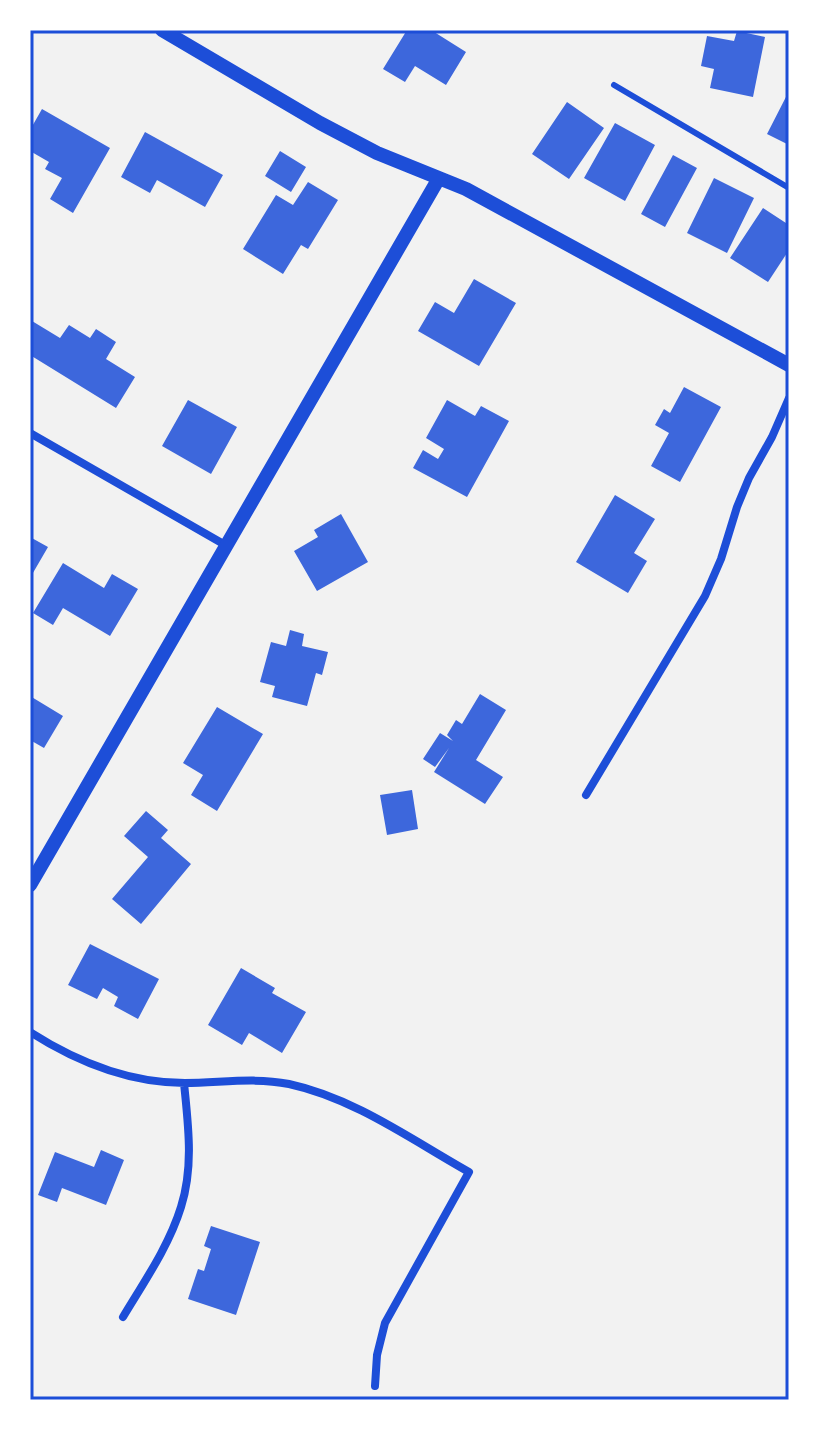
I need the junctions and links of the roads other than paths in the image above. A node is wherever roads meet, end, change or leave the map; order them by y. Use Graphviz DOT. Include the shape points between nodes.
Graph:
graph roads {
  1 [pos="162,30"];
  2 [pos="614,85"];
  3 [pos="439,178"];
  4 [pos="789,188"];
  5 [pos="789,365"];
  6 [pos="789,398"];
  7 [pos="30,433"];
  8 [pos="227,546"];
  9 [pos="586,795"];
  10 [pos="30,885"];
  11 [pos="30,1032"];
  12 [pos="184,1083"];
  13 [pos="123,1317"];
  14 [pos="375,1386"];
  1 -- 3 [label="street" via="334,131"];
  2 -- 4 [label="lane"];
  3 -- 5 [label="street"];
  3 -- 8 [label="street"];
  6 -- 9 [label="street" via="749,478 705,596"];
  7 -- 8 [label="street"];
  8 -- 10 [label="street"];
  11 -- 12 [label="street" via="117,1074"];
  12 -- 13 [label="street" via="189,1155 181,1208"];
  12 -- 14 [label="street" via="247,1080 317,1091 469,1172 385,1323"];
}
